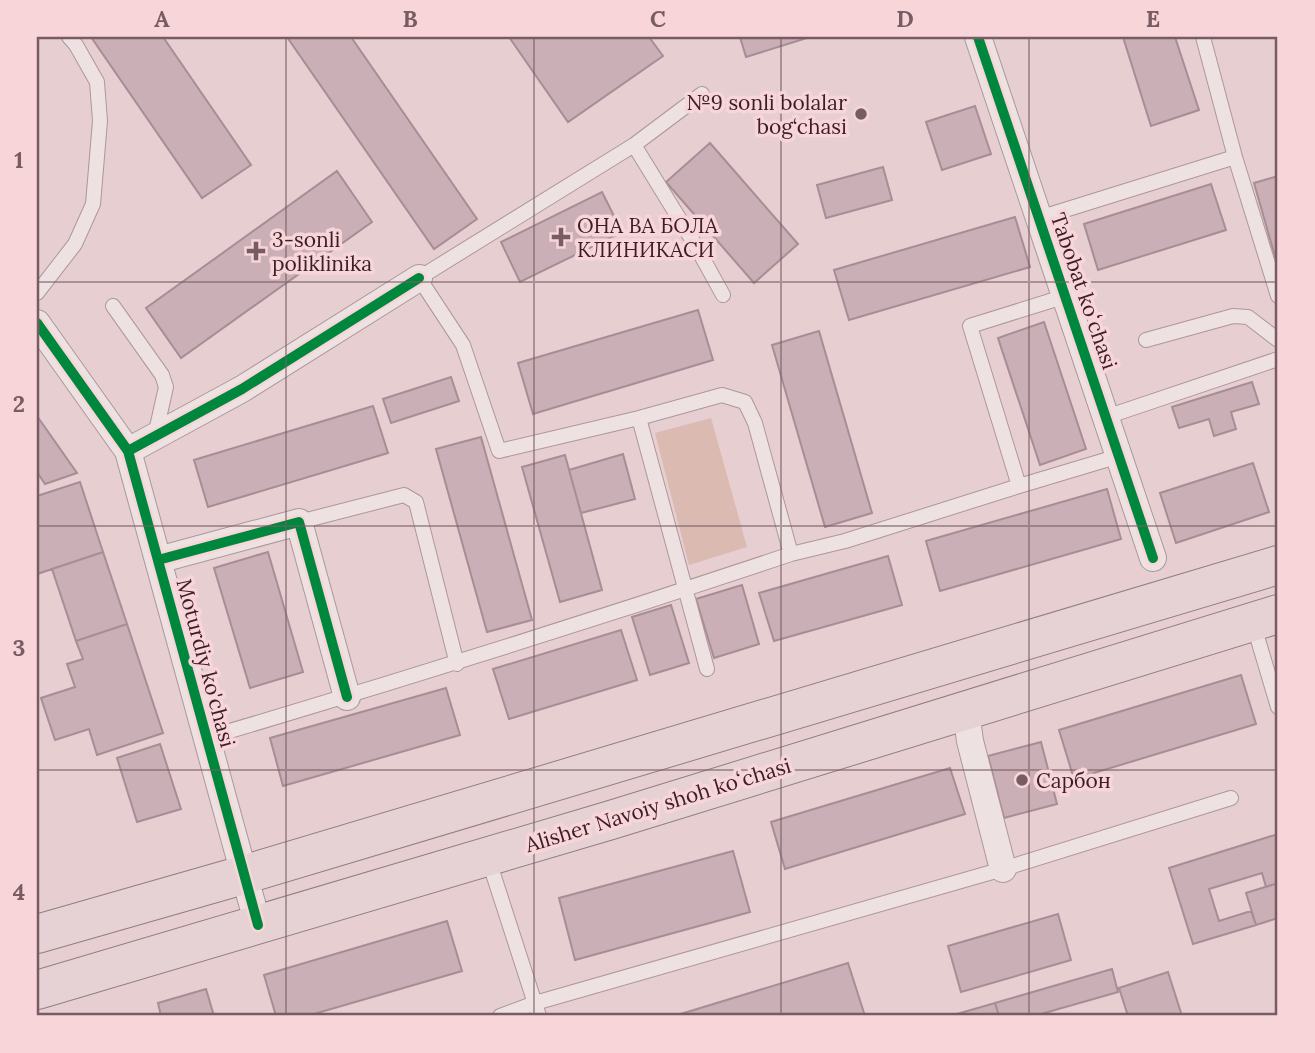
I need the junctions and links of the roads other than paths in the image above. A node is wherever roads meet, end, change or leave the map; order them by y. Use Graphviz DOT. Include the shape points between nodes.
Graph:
graph roads {
  1 [pos="69,37"];
  2 [pos="978,37"];
  3 [pos="1203,37"];
  4 [pos="702,94"];
  5 [pos="634,145"];
  6 [pos="1235,157"];
  7 [pos="1039,218"];
  8 [pos="419,278"];
  9 [pos="37,293"];
  10 [pos="723,295"];
  11 [pos="1066,296"];
  12 [pos="1278,296"];
  13 [pos="113,306"];
  14 [pos="40,333"];
  15 [pos="1146,340"];
  16 [pos="1278,340"];
  17 [pos="1278,359"];
  18 [pos="1106,417"];
  19 [pos="639,418"];
  20 [pos="155,436"];
  21 [pos="128,451"];
  22 [pos="1119,456"];
  23 [pos="1019,486"];
  24 [pos="299,522"];
  25 [pos="791,554"];
  26 [pos="1153,558"];
  27 [pos="158,560"];
  28 [pos="1278,565"];
  29 [pos="686,589"];
  30 [pos="1265,617"];
  31 [pos="457,664"];
  32 [pos="707,669"];
  33 [pos="347,697"];
  34 [pos="1278,707"];
  35 [pos="966,711"];
  36 [pos="206,738"];
  37 [pos="1231,798"];
  38 [pos="488,856"];
  39 [pos="1003,869"];
  40 [pos="243,874"];
  41 [pos="258,925"];
  42 [pos="37,934"];
  43 [pos="37,990"];
  44 [pos="537,1010"];
  45 [pos="500,1016"];
  1 -- 9 [label="lane" via="97,82 100,121 93,204 75,244"];
  2 -- 7 [label="street, Tabobat koʻchasi"];
  3 -- 6 [label="lane"];
  4 -- 5 [label="lane"];
  5 -- 8 [label="lane"];
  5 -- 10 [label="lane"];
  6 -- 7 [label="lane"];
  6 -- 12 [label="lane"];
  7 -- 11 [label="street, Tabobat koʻchasi"];
  8 -- 19 [label="lane" via="463,345 499,451"];
  8 -- 20 [label="street" via="242,389"];
  11 -- 18 [label="street, Tabobat koʻchasi"];
  11 -- 23 [label="lane" via="970,326"];
  13 -- 20 [label="lane" via="166,387"];
  14 -- 21 [label="street, Moturdiy ko'chasi"];
  15 -- 16 [label="lane" via="1233,316 1248,317"];
  17 -- 18 [label="lane"];
  18 -- 22 [label="street, Tabobat koʻchasi"];
  19 -- 25 [label="lane" via="722,396 745,402"];
  19 -- 29 [label="lane"];
  20 -- 21 [label="street"];
  21 -- 27 [label="street, Moturdiy ko'chasi"];
  22 -- 23 [label="lane"];
  22 -- 26 [label="street, Tabobat koʻchasi"];
  23 -- 25 [label="lane"];
  24 -- 27 [label="street"];
  24 -- 31 [label="lane" via="404,495 416,502"];
  24 -- 33 [label="street"];
  25 -- 29 [label="lane"];
  27 -- 36 [label="street, Moturdiy ko'chasi"];
  28 -- 40 [label="main road"];
  29 -- 31 [label="lane"];
  29 -- 32 [label="lane"];
  30 -- 34 [label="lane"];
  30 -- 35 [label="main road, Alisher Navoiy shoh koʻchasi"];
  31 -- 33 [label="lane"];
  33 -- 36 [label="lane"];
  35 -- 38 [label="main road, Alisher Navoiy shoh koʻchasi"];
  35 -- 39 [label="street"];
  36 -- 40 [label="street, Moturdiy ko'chasi"];
  37 -- 39 [label="lane"];
  38 -- 41 [label="main road, Alisher Navoiy shoh koʻchasi"];
  38 -- 44 [label="lane"];
  39 -- 44 [label="lane"];
  40 -- 41 [label="street, Moturdiy ko'chasi"];
  40 -- 42 [label="main road"];
  41 -- 43 [label="main road, Alisher Navoiy shoh koʻchasi"];
  44 -- 45 [label="lane"];
}
